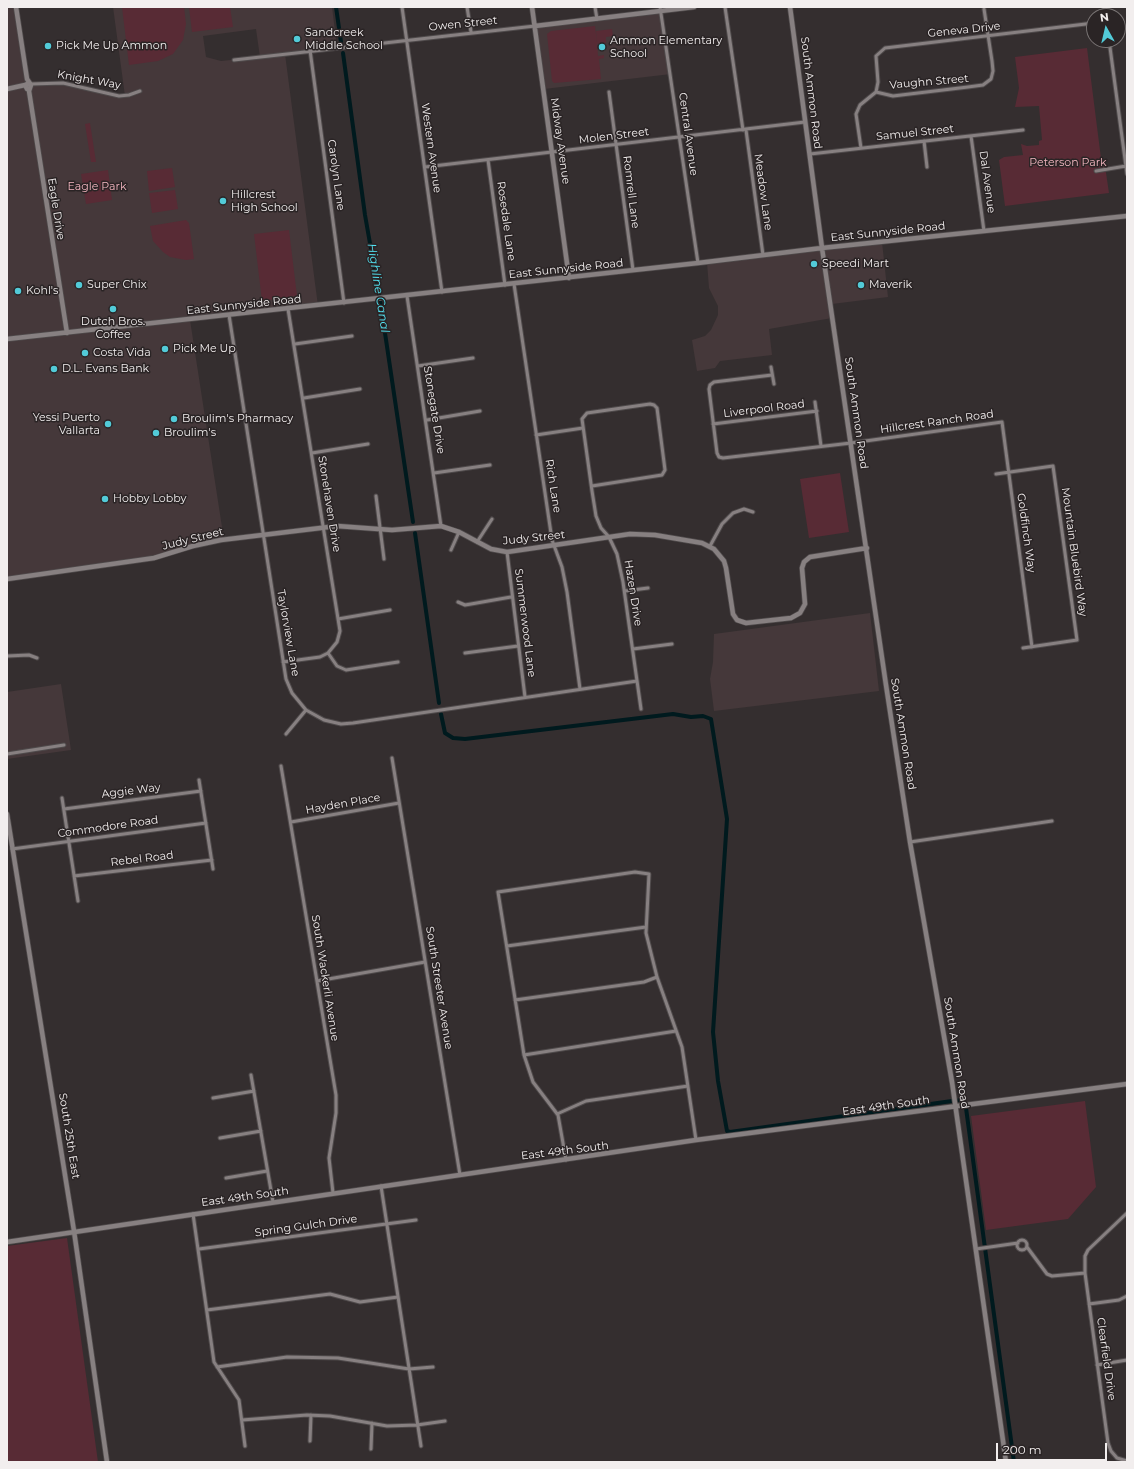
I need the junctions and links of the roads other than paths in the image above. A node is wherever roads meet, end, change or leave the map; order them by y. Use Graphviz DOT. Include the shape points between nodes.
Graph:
graph roads {
  1 [pos="16,7"];
  2 [pos="402,7"];
  3 [pos="467,7"];
  4 [pos="532,7"];
  5 [pos="596,7"];
  6 [pos="694,7"];
  7 [pos="725,7"];
  8 [pos="790,7"];
  9 [pos="661,9"];
  10 [pos="984,9"];
  11 [pos="597,19"];
  12 [pos="1086,24"];
  13 [pos="535,26"];
  14 [pos="471,32"];
  15 [pos="988,36"];
  16 [pos="406,39"];
  17 [pos="1110,48"];
  18 [pos="310,50"];
  19 [pos="234,60"];
  20 [pos="28,86"];
  21 [pos="7,89"];
  22 [pos="140,91"];
  23 [pos="610,92"];
  24 [pos="876,92"];
  25 [pos="805,122"];
  26 [pos="744,130"];
  27 [pos="1023,130"];
  28 [pos="971,136"];
  29 [pos="679,138"];
  30 [pos="924,141"];
  31 [pos="616,145"];
  32 [pos="861,148"];
  33 [pos="552,152"];
  34 [pos="810,154"];
  35 [pos="488,160"];
  36 [pos="1126,166"];
  37 [pos="425,167"];
  38 [pos="927,167"];
  39 [pos="1096,171"];
  40 [pos="1127,174"];
  41 [pos="1127,216"];
  42 [pos="984,231"];
  43 [pos="822,248"];
  44 [pos="763,256"];
  45 [pos="698,263"];
  46 [pos="632,270"];
  47 [pos="569,278"];
  48 [pos="514,284"];
  49 [pos="505,285"];
  50 [pos="442,292"];
  51 [pos="407,296"];
  52 [pos="344,303"];
  53 [pos="288,309"];
  54 [pos="229,315"];
  55 [pos="67,333"];
  56 [pos="352,336"];
  57 [pos="7,339"];
  58 [pos="295,344"];
  59 [pos="472,358"];
  60 [pos="418,366"];
  61 [pos="771,367"];
  62 [pos="772,375"];
  63 [pos="774,384"];
  64 [pos="360,389"];
  65 [pos="304,398"];
  66 [pos="816,402"];
  67 [pos="480,411"];
  68 [pos="817,411"];
  69 [pos="426,420"];
  70 [pos="1002,422"];
  71 [pos="713,424"];
  72 [pos="584,428"];
  73 [pos="536,435"];
  74 [pos="852,443"];
  75 [pos="368,444"];
  76 [pos="821,446"];
  77 [pos="312,453"];
  78 [pos="490,464"];
  79 [pos="434,472"];
  80 [pos="1008,472"];
  81 [pos="996,474"];
  82 [pos="592,486"];
  83 [pos="376,496"];
  84 [pos="752,512"];
  85 [pos="492,519"];
  86 [pos="441,526"];
  87 [pos="324,528"];
  88 [pos="381,529"];
  89 [pos="459,532"];
  90 [pos="262,535"];
  91 [pos="609,537"];
  92 [pos="477,542"];
  93 [pos="553,546"];
  94 [pos="710,546"];
  95 [pos="867,548"];
  96 [pos="451,550"];
  97 [pos="507,552"];
  98 [pos="384,559"];
  99 [pos="7,579"];
  100 [pos="648,588"];
  101 [pos="625,591"];
  102 [pos="512,598"];
  103 [pos="458,602"];
  104 [pos="390,610"];
  105 [pos="338,619"];
  106 [pos="672,644"];
  107 [pos="518,646"];
  108 [pos="1032,647"];
  109 [pos="1023,648"];
  110 [pos="633,649"];
  111 [pos="328,653"];
  112 [pos="465,653"];
  113 [pos="7,656"];
  114 [pos="37,658"];
  115 [pos="283,662"];
  116 [pos="398,662"];
  117 [pos="638,681"];
  118 [pos="580,689"];
  119 [pos="525,697"];
  120 [pos="641,709"];
  121 [pos="306,710"];
  122 [pos="286,734"];
  123 [pos="64,745"];
  124 [pos="7,754"];
  125 [pos="392,758"];
  126 [pos="281,766"];
  127 [pos="199,780"];
  128 [pos="201,792"];
  129 [pos="62,798"];
  130 [pos="399,804"];
  131 [pos="64,809"];
  132 [pos="7,814"];
  133 [pos="1052,821"];
  134 [pos="290,822"];
  135 [pos="206,823"];
  136 [pos="69,841"];
  137 [pos="910,842"];
  138 [pos="12,849"];
  139 [pos="212,860"];
  140 [pos="213,869"];
  141 [pos="74,876"];
  142 [pos="78,901"];
  143 [pos="646,927"];
  144 [pos="507,946"];
  145 [pos="425,962"];
  146 [pos="657,977"];
  147 [pos="316,981"];
  148 [pos="515,1000"];
  149 [pos="676,1032"];
  150 [pos="524,1055"];
  151 [pos="252,1075"];
  152 [pos="1127,1084"];
  153 [pos="688,1086"];
  154 [pos="254,1091"];
  155 [pos="214,1098"];
  156 [pos="956,1106"];
  157 [pos="557,1114"];
  158 [pos="261,1131"];
  159 [pos="220,1138"];
  160 [pos="696,1140"];
  161 [pos="566,1160"];
  162 [pos="268,1171"];
  163 [pos="460,1175"];
  164 [pos="226,1178"];
  165 [pos="381,1186"];
  166 [pos="333,1193"];
  167 [pos="273,1202"];
  168 [pos="193,1214"];
  169 [pos="1127,1214"];
  170 [pos="416,1220"];
  171 [pos="387,1224"];
  172 [pos="74,1231"];
  173 [pos="7,1242"];
  174 [pos="1018,1243"];
  175 [pos="1027,1247"];
  176 [pos="978,1249"];
  177 [pos="199,1250"];
  178 [pos="1085,1273"];
  179 [pos="1127,1296"];
  180 [pos="398,1297"];
  181 [pos="1089,1304"];
  182 [pos="207,1310"];
  183 [pos="1127,1360"];
  184 [pos="1097,1365"];
  185 [pos="217,1367"];
  186 [pos="433,1367"];
  187 [pos="409,1369"];
  188 [pos="311,1415"];
  189 [pos="242,1420"];
  190 [pos="445,1421"];
  191 [pos="372,1423"];
  192 [pos="417,1425"];
  193 [pos="310,1441"];
  194 [pos="245,1446"];
  195 [pos="421,1446"];
  196 [pos="370,1449"];
  197 [pos="1127,1461"];
  198 [pos="107,1462"];
  199 [pos="1006,1462"];
  1 -- 20 [label="street, Eagle Drive"];
  2 -- 16 [label="street, Western Avenue"];
  3 -- 14 [label="street"];
  4 -- 13 [label="street, Midway Avenue"];
  5 -- 11 [label="street"];
  6 -- 9 [label="street, Owen Street"];
  7 -- 26 [label="street, Meadow Lane"];
  8 -- 25 [label="street, South Ammon Road"];
  9 -- 11 [label="street, Owen Street"];
  9 -- 29 [label="street, Central Avenue"];
  10 -- 15 [label="street"];
  11 -- 13 [label="street, Owen Street"];
  12 -- 15 [label="street, Geneva Drive"];
  13 -- 14 [label="street, Owen Street"];
  13 -- 33 [label="street, Midway Avenue"];
  14 -- 16 [label="street, Owen Street"];
  15 -- 24 [label="street, Geneva Drive" via="884,48 876,56"];
  15 -- 24 [label="street, Vaughn Street" via="993,71 991,79 983,85 894,96"];
  16 -- 18 [label="street, Owen Street"];
  16 -- 37 [label="street, Western Avenue"];
  17 -- 36 [label="street"];
  18 -- 19 [label="street, Owen Street"];
  18 -- 52 [label="street, Carolyn Lane"];
  20 -- 21 [label="street, Knight Way"];
  20 -- 22 [label="street, Knight Way" via="63,83 119,96"];
  20 -- 55 [label="street, Eagle Drive"];
  23 -- 31 [label="street, Romrell Lane"];
  24 -- 32 [label="street, Vaughn Street" via="860,105 856,114"];
  25 -- 26 [label="street, Molen Street"];
  25 -- 34 [label="street, South Ammon Road"];
  26 -- 29 [label="street, Molen Street"];
  26 -- 44 [label="street, Meadow Lane"];
  27 -- 28 [label="street, Samuel Street"];
  28 -- 30 [label="street, Samuel Street"];
  28 -- 42 [label="street, Dal Avenue"];
  29 -- 31 [label="street, Molen Street"];
  29 -- 45 [label="street, Central Avenue"];
  30 -- 32 [label="street, Samuel Street"];
  30 -- 38 [label="street"];
  31 -- 33 [label="street, Molen Street"];
  31 -- 46 [label="street, Romrell Lane"];
  32 -- 34 [label="street, Samuel Street"];
  33 -- 35 [label="street, Molen Street"];
  33 -- 47 [label="street, Midway Avenue"];
  34 -- 43 [label="street, South Ammon Road"];
  35 -- 37 [label="street, Molen Street"];
  35 -- 49 [label="street, Rosedale Lane"];
  36 -- 39 [label="street"];
  36 -- 40 [label="street"];
  37 -- 50 [label="street, Western Avenue"];
  41 -- 42 [label="street, East Sunnyside Road"];
  42 -- 43 [label="street, East Sunnyside Road"];
  43 -- 44 [label="street, East Sunnyside Road"];
  43 -- 74 [label="street, South Ammon Road"];
  44 -- 45 [label="street, East Sunnyside Road"];
  45 -- 46 [label="street, East Sunnyside Road"];
  46 -- 47 [label="street, East Sunnyside Road"];
  47 -- 48 [label="street, East Sunnyside Road"];
  48 -- 49 [label="street, East Sunnyside Road"];
  48 -- 73 [label="street, Rich Lane"];
  49 -- 50 [label="street, East Sunnyside Road"];
  50 -- 51 [label="street, East Sunnyside Road"];
  51 -- 52 [label="street, East Sunnyside Road"];
  51 -- 60 [label="street, Stonegate Drive"];
  52 -- 53 [label="street, East Sunnyside Road"];
  53 -- 54 [label="street, East Sunnyside Road"];
  53 -- 58 [label="street, Stonehaven Drive"];
  54 -- 55 [label="street, East Sunnyside Road"];
  54 -- 90 [label="street, Taylorview Lane"];
  55 -- 57 [label="street, East Sunnyside Road"];
  56 -- 58 [label="street"];
  58 -- 65 [label="street, Stonehaven Drive"];
  59 -- 60 [label="street"];
  60 -- 69 [label="street, Stonegate Drive"];
  61 -- 62 [label="street"];
  62 -- 63 [label="street"];
  62 -- 71 [label="street" via="714,382 710,385"];
  64 -- 65 [label="street"];
  65 -- 77 [label="street, Stonehaven Drive"];
  66 -- 68 [label="street"];
  67 -- 69 [label="street"];
  68 -- 71 [label="street, Liverpool Road"];
  68 -- 76 [label="street"];
  69 -- 79 [label="street, Stonegate Drive"];
  70 -- 74 [label="street, Hillcrest Ranch Road"];
  70 -- 80 [label="street, Goldfinch Way"];
  71 -- 76 [label="street, Hillcrest Ranch Road" via="717,453 723,458"];
  72 -- 73 [label="street"];
  72 -- 82 [label="street, Hazen Drive"];
  72 -- 82 [label="street, Hazen Drive" via="582,419 587,413 650,404 656,408 664,470 662,475"];
  73 -- 93 [label="street, Rich Lane"];
  74 -- 76 [label="street, Hillcrest Ranch Road"];
  74 -- 95 [label="street, South Ammon Road"];
  75 -- 77 [label="street"];
  77 -- 87 [label="street, Stonehaven Drive"];
  78 -- 79 [label="street"];
  79 -- 86 [label="street, Stonegate Drive"];
  80 -- 81 [label="street"];
  80 -- 108 [label="street, Goldfinch Way"];
  80 -- 108 [label="street, Mountain Bluebird Way" via="1053,466 1077,640"];
  82 -- 91 [label="street, Hazen Drive" via="596,516 601,528"];
  83 -- 88 [label="street"];
  84 -- 94 [label="street" via="744,509 733,513 722,524"];
  85 -- 92 [label="street"];
  86 -- 88 [label="street, Judy Street"];
  86 -- 89 [label="street, Judy Street"];
  87 -- 88 [label="street, Judy Street" via="355,526"];
  87 -- 90 [label="street, Judy Street"];
  87 -- 105 [label="street, Stonehaven Drive"];
  88 -- 98 [label="street"];
  89 -- 92 [label="street, Judy Street"];
  89 -- 96 [label="street"];
  90 -- 99 [label="street, Judy Street" via="209,542 154,558"];
  90 -- 115 [label="street, Taylorview Lane"];
  91 -- 93 [label="street, Judy Street"];
  91 -- 94 [label="street, Judy Street" via="630,534 655,535"];
  91 -- 101 [label="street, Hazen Drive" via="617,554"];
  92 -- 97 [label="street, Judy Street"];
  93 -- 97 [label="street, Judy Street"];
  93 -- 118 [label="street, Rich Lane" via="562,567 567,592"];
  94 -- 95 [label="street" via="719,554 726,568 733,614 737,620 746,623 791,618 800,613 805,604 802,568 810,557"];
  95 -- 137 [label="street, South Ammon Road"];
  97 -- 102 [label="street, Summerwood Lane"];
  100 -- 101 [label="street"];
  101 -- 110 [label="street, Hazen Drive"];
  102 -- 103 [label="street" via="464,605"];
  102 -- 107 [label="street, Summerwood Lane"];
  104 -- 105 [label="street"];
  105 -- 111 [label="street, Stonehaven Drive" via="340,631 337,642"];
  106 -- 110 [label="street"];
  107 -- 112 [label="street"];
  107 -- 119 [label="street, Summerwood Lane"];
  108 -- 109 [label="street"];
  110 -- 117 [label="street, Hazen Drive"];
  111 -- 115 [label="street" via="320,657"];
  111 -- 116 [label="street" via="337,666 346,670"];
  113 -- 114 [label="street"];
  115 -- 121 [label="street, Taylorview Lane" via="288,686"];
  117 -- 118 [label="street, Taylorview Lane"];
  117 -- 120 [label="street, Hazen Drive"];
  118 -- 119 [label="street, Taylorview Lane"];
  119 -- 121 [label="street, Taylorview Lane" via="341,724 324,720"];
  121 -- 122 [label="street"];
  123 -- 124 [label="street"];
  125 -- 130 [label="street, South Streeter Avenue"];
  126 -- 134 [label="street, South Wackerli Avenue"];
  127 -- 128 [label="street"];
  128 -- 131 [label="street, Aggie Way"];
  128 -- 135 [label="street"];
  129 -- 131 [label="street"];
  130 -- 134 [label="street, Hayden Place"];
  130 -- 145 [label="street, South Streeter Avenue"];
  131 -- 136 [label="street"];
  132 -- 138 [label="street, South 25th East"];
  133 -- 137 [label="street"];
  134 -- 147 [label="street, South Wackerli Avenue"];
  135 -- 136 [label="street, Commodore Road"];
  135 -- 139 [label="street"];
  136 -- 138 [label="street, Commodore Road"];
  136 -- 141 [label="street"];
  137 -- 156 [label="street, South Ammon Road"];
  138 -- 172 [label="street, South 25th East"];
  139 -- 140 [label="street"];
  139 -- 141 [label="street, Rebel Road"];
  141 -- 142 [label="street"];
  143 -- 144 [label="street"];
  143 -- 144 [label="street" via="650,874 635,872 498,892"];
  143 -- 146 [label="street"];
  144 -- 148 [label="street"];
  145 -- 147 [label="street"];
  145 -- 163 [label="street, South Streeter Avenue"];
  146 -- 148 [label="street" via="644,982"];
  146 -- 149 [label="street"];
  147 -- 166 [label="street, South Wackerli Avenue" via="336,1095 329,1158"];
  148 -- 150 [label="street"];
  149 -- 150 [label="street"];
  149 -- 153 [label="street" via="685,1060"];
  150 -- 157 [label="street" via="533,1082"];
  151 -- 154 [label="street"];
  152 -- 156 [label="street, East 49th South"];
  153 -- 157 [label="street" via="586,1101"];
  153 -- 160 [label="street"];
  154 -- 155 [label="street"];
  154 -- 158 [label="street"];
  156 -- 160 [label="street, East 49th South"];
  156 -- 176 [label="street, South Ammon Road"];
  157 -- 161 [label="street"];
  158 -- 159 [label="street"];
  158 -- 162 [label="street"];
  160 -- 161 [label="street, East 49th South"];
  161 -- 163 [label="street, East 49th South"];
  162 -- 164 [label="street"];
  162 -- 167 [label="street"];
  163 -- 165 [label="street, East 49th South"];
  165 -- 166 [label="street, East 49th South"];
  165 -- 171 [label="street"];
  166 -- 167 [label="street, East 49th South"];
  167 -- 168 [label="street, East 49th South"];
  168 -- 172 [label="street, East 49th South"];
  168 -- 177 [label="street"];
  169 -- 178 [label="street, Clearfield Drive" via="1088,1250 1085,1256"];
  170 -- 171 [label="street, Spring Gulch Drive"];
  171 -- 177 [label="street, Spring Gulch Drive"];
  171 -- 180 [label="street"];
  172 -- 173 [label="street, East 49th South"];
  172 -- 198 [label="street, South 25th East"];
  174 -- 175 [label="street" via="1020,1249"];
  174 -- 175 [label="street" via="1024,1240"];
  174 -- 176 [label="street"];
  175 -- 178 [label="street" via="1047,1274 1052,1276"];
  176 -- 199 [label="street, South Ammon Road"];
  177 -- 182 [label="street"];
  178 -- 181 [label="street, Clearfield Drive"];
  179 -- 181 [label="street" via="1119,1300"];
  180 -- 182 [label="street" via="360,1302 330,1294"];
  180 -- 187 [label="street"];
  181 -- 184 [label="street, Clearfield Drive"];
  182 -- 185 [label="street" via="214,1362"];
  183 -- 184 [label="street"];
  184 -- 197 [label="street, Clearfield Drive" via="1108,1443 1117,1458"];
  185 -- 187 [label="street" via="287,1357 338,1358"];
  185 -- 189 [label="street" via="239,1400"];
  186 -- 187 [label="street"];
  187 -- 192 [label="street"];
  188 -- 189 [label="street"];
  188 -- 191 [label="street"];
  188 -- 193 [label="street"];
  189 -- 194 [label="street"];
  190 -- 192 [label="street"];
  191 -- 192 [label="street" via="387,1426"];
  191 -- 196 [label="street"];
  192 -- 195 [label="street"];
}
